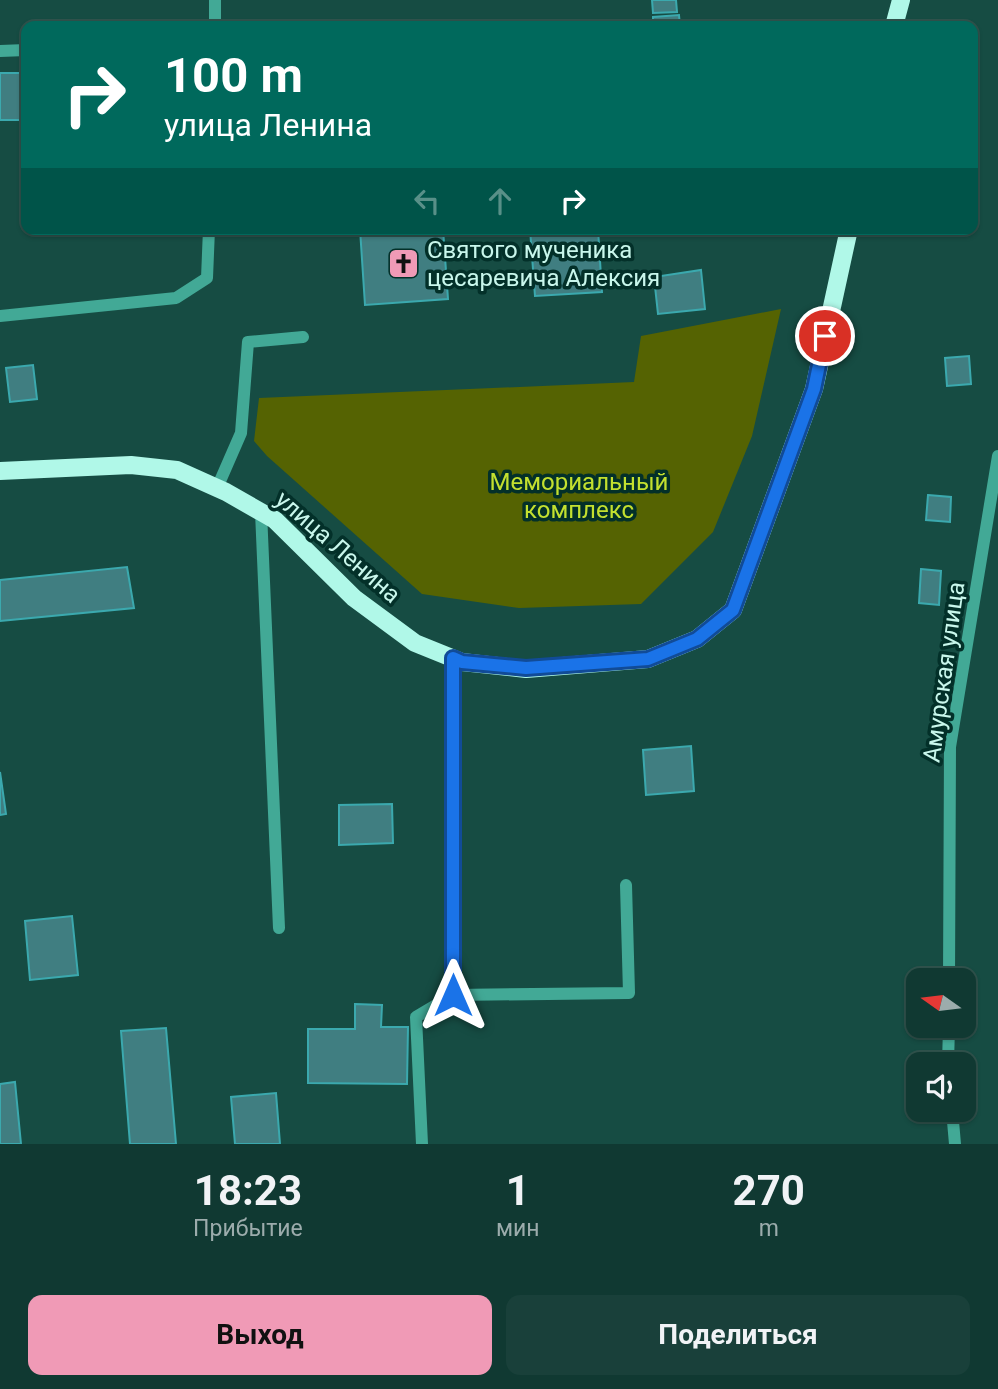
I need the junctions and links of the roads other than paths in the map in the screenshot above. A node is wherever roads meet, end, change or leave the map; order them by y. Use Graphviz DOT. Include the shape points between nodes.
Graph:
graph roads {
  1 [pos="215,0"];
  2 [pos="901,0"];
  3 [pos="215,21"];
  4 [pos="895,21"];
  5 [pos="21,50"];
  6 [pos="0,51"];
  7 [pos="209,235"];
  8 [pos="848,235"];
  9 [pos="0,316"];
  10 [pos="303,337"];
  11 [pos="998,456"];
  12 [pos="0,471"];
  13 [pos="217,488"];
  14 [pos="261,512"];
  15 [pos="453,658"];
  16 [pos="626,885"];
  17 [pos="279,928"];
  18 [pos="949,968"];
  19 [pos="453,995"];
  20 [pos="953,1122"];
  21 [pos="422,1144"];
  22 [pos="955,1144"];
  1 -- 3 [label="street"];
  2 -- 4 [label="main road"];
  5 -- 6 [label="street"];
  7 -- 9 [label="street" via="206,278 176,298"];
  8 -- 15 [label="main road, улица Ленина" via="814,389 733,610 697,639 648,659 526,668"];
  10 -- 13 [label="street" via="248,342 241,433"];
  11 -- 18 [label="street, Амурская улица" via="950,747"];
  12 -- 13 [label="main road, улица Ленина" via="131,465 177,470"];
  13 -- 14 [label="main road, улица Ленина"];
  14 -- 15 [label="main road, улица Ленина" via="275,520 354,598 415,643"];
  14 -- 17 [label="street"];
  15 -- 19 [label="street"];
  16 -- 19 [label="street" via="629,993"];
  19 -- 21 [label="street" via="416,1017"];
  20 -- 22 [label="street"];
}
